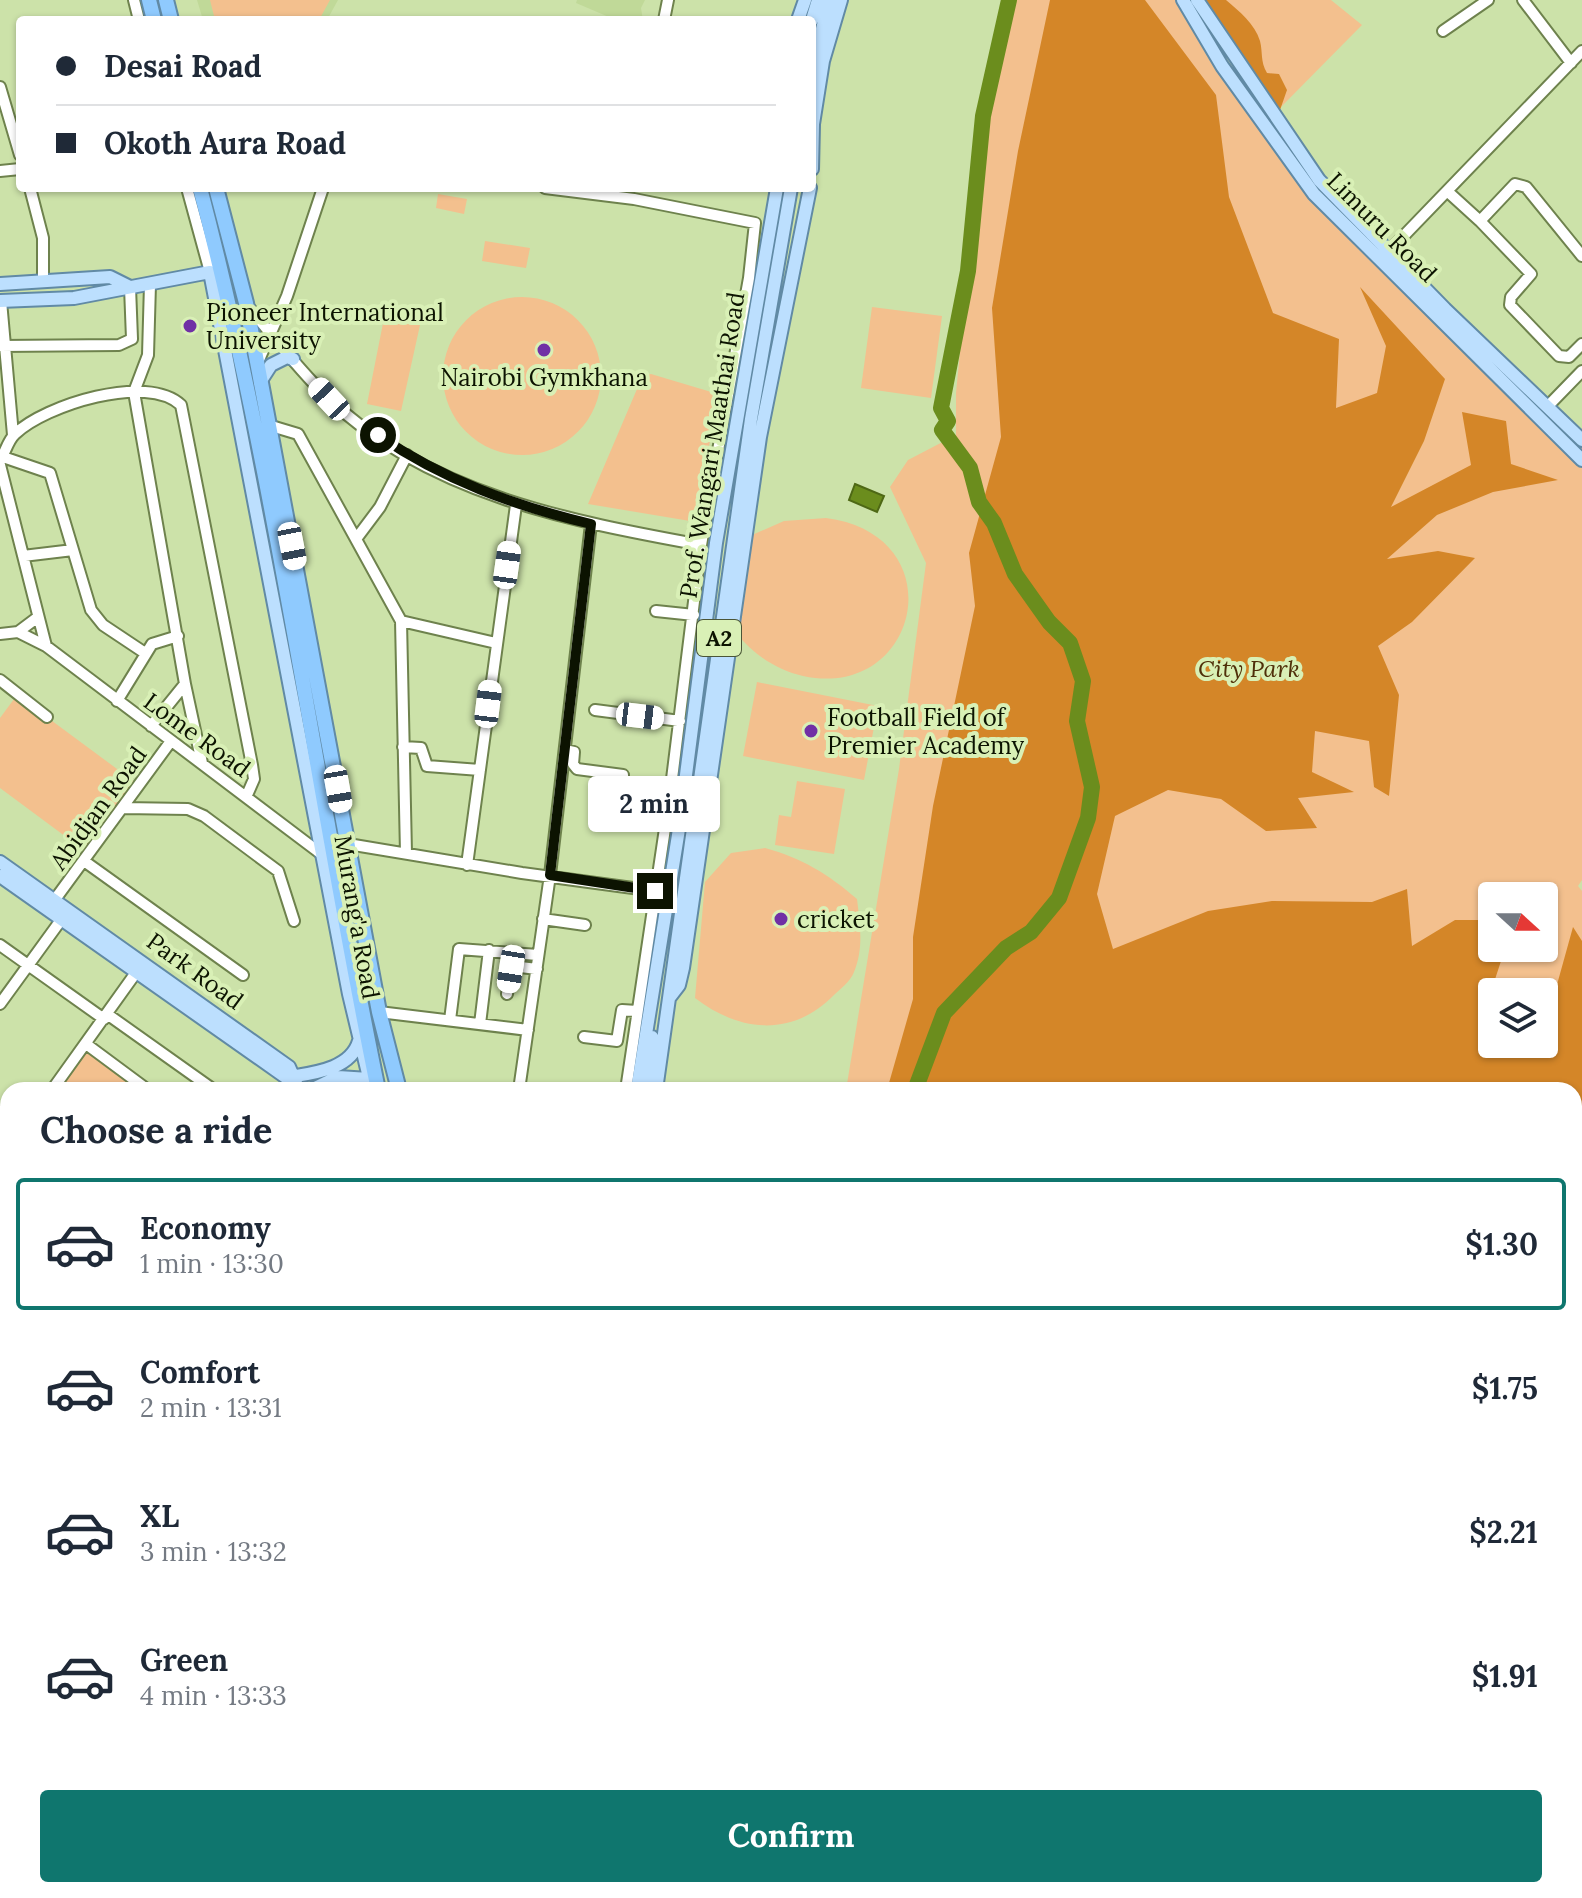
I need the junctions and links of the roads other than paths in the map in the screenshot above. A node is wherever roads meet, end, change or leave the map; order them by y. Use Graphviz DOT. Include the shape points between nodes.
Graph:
graph roads {
  1 [pos="818,0"];
  2 [pos="830,0"];
  3 [pos="841,0"];
  4 [pos="1183,0"];
  5 [pos="1197,0"];
  6 [pos="1488,0"];
  7 [pos="1523,0"];
  8 [pos="816,24"];
  9 [pos="1443,31"];
  10 [pos="1582,51"];
  11 [pos="1571,63"];
  12 [pos="0,87"];
  13 [pos="816,105"];
  14 [pos="16,141"];
  15 [pos="1447,191"];
  16 [pos="31,192"];
  17 [pos="188,192"];
  18 [pos="201,192"];
  19 [pos="217,192"];
  20 [pos="322,192"];
  21 [pos="604,192"];
  22 [pos="776,192"];
  23 [pos="790,192"];
  24 [pos="809,192"];
  25 [pos="634,194"];
  26 [pos="1480,221"];
  27 [pos="1391,249"];
  28 [pos="1582,256"];
  29 [pos="210,272"];
  30 [pos="43,282"];
  31 [pos="0,284"];
  32 [pos="150,284"];
  33 [pos="130,287"];
  34 [pos="0,301"];
  35 [pos="246,303"];
  36 [pos="271,334"];
  37 [pos="1582,344"];
  38 [pos="2,345"];
  39 [pos="293,359"];
  40 [pos="256,365"];
  41 [pos="1582,371"];
  42 [pos="260,382"];
  43 [pos="134,392"];
  44 [pos="5,406"];
  45 [pos="1543,410"];
  46 [pos="268,425"];
  47 [pos="13,435"];
  48 [pos="1582,440"];
  49 [pos="407,455"];
  50 [pos="1,459"];
  51 [pos="1582,460"];
  52 [pos="516,505"];
  53 [pos="591,524"];
  54 [pos="356,539"];
  55 [pos="701,545"];
  56 [pos="73,550"];
  57 [pos="23,556"];
  58 [pos="656,611"];
  59 [pos="694,615"];
  60 [pos="38,617"];
  61 [pos="401,621"];
  62 [pos="18,632"];
  63 [pos="0,634"];
  64 [pos="178,636"];
  65 [pos="496,643"];
  66 [pos="46,646"];
  67 [pos="145,653"];
  68 [pos="0,680"];
  69 [pos="185,684"];
  70 [pos="117,701"];
  71 [pos="595,710"];
  72 [pos="47,717"];
  73 [pos="680,721"];
  74 [pos="151,726"];
  75 [pos="171,741"];
  76 [pos="403,747"];
  77 [pos="565,750"];
  78 [pos="202,763"];
  79 [pos="480,770"];
  80 [pos="247,795"];
  81 [pos="623,795"];
  82 [pos="123,808"];
  83 [pos="348,844"];
  84 [pos="406,853"];
  85 [pos="324,856"];
  86 [pos="84,861"];
  87 [pos="0,862"];
  88 [pos="467,865"];
  89 [pos="550,875"];
  90 [pos="1,879"];
  91 [pos="655,891"];
  92 [pos="56,898"];
  93 [pos="543,919"];
  94 [pos="61,920"];
  95 [pos="294,921"];
  96 [pos="585,925"];
  97 [pos="0,945"];
  98 [pos="489,950"];
  99 [pos="657,954"];
  100 [pos="538,955"];
  101 [pos="28,964"];
  102 [pos="537,969"];
  103 [pos="135,974"];
  104 [pos="243,975"];
  105 [pos="507,994"];
  106 [pos="668,999"];
  107 [pos="0,1004"];
  108 [pos="637,1011"];
  109 [pos="379,1012"];
  110 [pos="106,1017"];
  111 [pos="450,1020"];
  112 [pos="480,1024"];
  113 [pos="664,1024"];
  114 [pos="528,1030"];
  115 [pos="584,1037"];
  116 [pos="359,1041"];
  117 [pos="617,1041"];
  118 [pos="632,1043"];
  119 [pos="86,1044"];
  120 [pos="291,1081"];
  121 [pos="58,1082"];
  122 [pos="137,1082"];
  123 [pos="202,1082"];
  124 [pos="328,1082"];
  125 [pos="357,1082"];
  126 [pos="372,1082"];
  127 [pos="372,1082"];
  128 [pos="397,1082"];
  129 [pos="520,1082"];
  130 [pos="627,1082"];
  131 [pos="638,1082"];
  132 [pos="649,1082"];
  133 [pos="650,1082"];
  134 [pos="657,1082"];
  1 -- 8 [label="main road"];
  2 -- 8 [label="main road"];
  3 -- 13 [label="main road"];
  4 -- 45 [label="main road, Limuru Road" via="1222,66 1314,194"];
  5 -- 27 [label="main road, Limuru Road" via="1319,180"];
  6 -- 9 [label="street"];
  7 -- 11 [label="street"];
  10 -- 11 [label="street"];
  11 -- 15 [label="street"];
  12 -- 14 [label="street"];
  15 -- 26 [label="street"];
  15 -- 27 [label="street"];
  16 -- 30 [label="street" via="42,232"];
  17 -- 29 [label="street, Murang'a Road"];
  18 -- 126 [label="highway, Murang'a Road" via="254,417"];
  19 -- 35 [label="highway, Murang'a Road"];
  20 -- 36 [label="street"];
  21 -- 25 [label="street"];
  22 -- 99 [label="main road, Prof. Wangari Maathai Road / A2" via="716,543 679,829"];
  23 -- 106 [label="main road, Prof. Wangari Maathai Road / A2" via="751,419"];
  24 -- 106 [label="main road" via="760,437 683,968"];
  25 -- 55 [label="street" via="755,223"];
  26 -- 28 [label="street" via="1520,184"];
  26 -- 37 [label="street" via="1531,274 1510,305 1559,356 1569,357"];
  27 -- 45 [label="main road, Limuru Road"];
  29 -- 32 [label="main road"];
  29 -- 85 [label="main road, Murang'a Road"];
  30 -- 31 [label="main road"];
  30 -- 33 [label="main road" via="110,277"];
  32 -- 33 [label="main road"];
  32 -- 43 [label="street" via="148,355"];
  33 -- 34 [label="main road" via="74,298"];
  33 -- 38 [label="street" via="132,339 119,345"];
  34 -- 38 [label="street"];
  35 -- 36 [label="street"];
  35 -- 40 [label="highway, Murang'a Road"];
  36 -- 39 [label="street"];
  36 -- 40 [label="street"];
  38 -- 44 [label="street"];
  39 -- 42 [label="main road" via="276,362"];
  39 -- 49 [label="street" via="329,399"];
  40 -- 42 [label="highway, Murang'a Road"];
  41 -- 45 [label="street"];
  42 -- 46 [label="highway, Murang'a Road"];
  43 -- 47 [label="street" via="84,399 39,417"];
  43 -- 64 [label="street"];
  43 -- 80 [label="street" via="178,402 187,426 252,765 254,779"];
  44 -- 47 [label="street"];
  45 -- 48 [label="main road, Limuru Road"];
  45 -- 51 [label="main road, Limuru Road"];
  46 -- 54 [label="street" via="298,434"];
  46 -- 83 [label="highway, Murang'a Road"];
  47 -- 50 [label="street"];
  49 -- 52 [label="street"];
  49 -- 54 [label="street"];
  50 -- 56 [label="street" via="50,473"];
  50 -- 57 [label="street"];
  52 -- 53 [label="street"];
  52 -- 65 [label="street"];
  53 -- 55 [label="street"];
  53 -- 77 [label="street"];
  54 -- 61 [label="street"];
  55 -- 59 [label="street"];
  56 -- 57 [label="street"];
  56 -- 67 [label="street" via="96,618"];
  57 -- 60 [label="street"];
  58 -- 59 [label="street"];
  59 -- 73 [label="street"];
  60 -- 62 [label="street"];
  60 -- 66 [label="street"];
  61 -- 65 [label="street"];
  61 -- 76 [label="street"];
  62 -- 63 [label="street"];
  62 -- 66 [label="street, Lome Road"];
  64 -- 67 [label="street" via="158,640"];
  64 -- 69 [label="street"];
  65 -- 79 [label="street"];
  66 -- 70 [label="street, Lome Road"];
  67 -- 70 [label="street"];
  68 -- 72 [label="street"];
  69 -- 74 [label="street"];
  69 -- 78 [label="street"];
  70 -- 74 [label="street, Lome Road"];
  71 -- 73 [label="street"];
  73 -- 91 [label="street"];
  74 -- 75 [label="street, Lome Road"];
  75 -- 78 [label="street, Lome Road"];
  75 -- 82 [label="street, Abidjan Road"];
  76 -- 79 [label="street" via="421,748 427,766"];
  76 -- 84 [label="street"];
  77 -- 81 [label="street" via="574,752 577,769 623,775"];
  77 -- 89 [label="street"];
  78 -- 80 [label="street, Lome Road"];
  79 -- 88 [label="street"];
  80 -- 85 [label="street, Lome Road"];
  82 -- 86 [label="street, Abidjan Road"];
  82 -- 95 [label="street" via="188,809 204,816 273,865"];
  83 -- 84 [label="street"];
  83 -- 109 [label="highway, Murang'a Road"];
  84 -- 88 [label="street"];
  85 -- 116 [label="main road, Murang'a Road"];
  86 -- 92 [label="street, Abidjan Road"];
  86 -- 104 [label="street"];
  87 -- 92 [label="main road, Park Road"];
  88 -- 89 [label="street"];
  89 -- 91 [label="street"];
  89 -- 93 [label="street"];
  90 -- 94 [label="main road, Park Road"];
  91 -- 108 [label="street"];
  92 -- 120 [label="main road, Park Road" via="289,1067"];
  93 -- 96 [label="street"];
  93 -- 100 [label="street"];
  94 -- 101 [label="street"];
  94 -- 103 [label="main road, Park Road"];
  97 -- 101 [label="street"];
  98 -- 100 [label="street"];
  98 -- 111 [label="street" via="459,949"];
  98 -- 112 [label="street"];
  99 -- 131 [label="main road, Prof. Wangari Maathai Road / A2"];
  99 -- 132 [label="main road"];
  100 -- 102 [label="street"];
  101 -- 107 [label="street"];
  101 -- 110 [label="street"];
  102 -- 105 [label="street" via="512,966"];
  102 -- 114 [label="street"];
  103 -- 110 [label="street"];
  103 -- 120 [label="main road, Park Road"];
  106 -- 113 [label="main road, Prof. Wangari Maathai Road / A2"];
  108 -- 117 [label="street" via="622,1010"];
  108 -- 118 [label="street"];
  109 -- 111 [label="street"];
  109 -- 128 [label="highway, Murang'a Road"];
  110 -- 119 [label="street"];
  110 -- 123 [label="street"];
  111 -- 112 [label="street"];
  112 -- 114 [label="street"];
  113 -- 133 [label="main road"];
  113 -- 134 [label="main road, Prof. Wangari Maathai Road / A2"];
  114 -- 129 [label="street"];
  115 -- 117 [label="street"];
  116 -- 120 [label="main road" via="337,1064"];
  116 -- 127 [label="main road, Murang'a Road"];
  117 -- 118 [label="street"];
  118 -- 130 [label="street"];
  119 -- 121 [label="street"];
  119 -- 122 [label="street"];
  124 -- 125 [label="main road" via="338,1077"];
}
